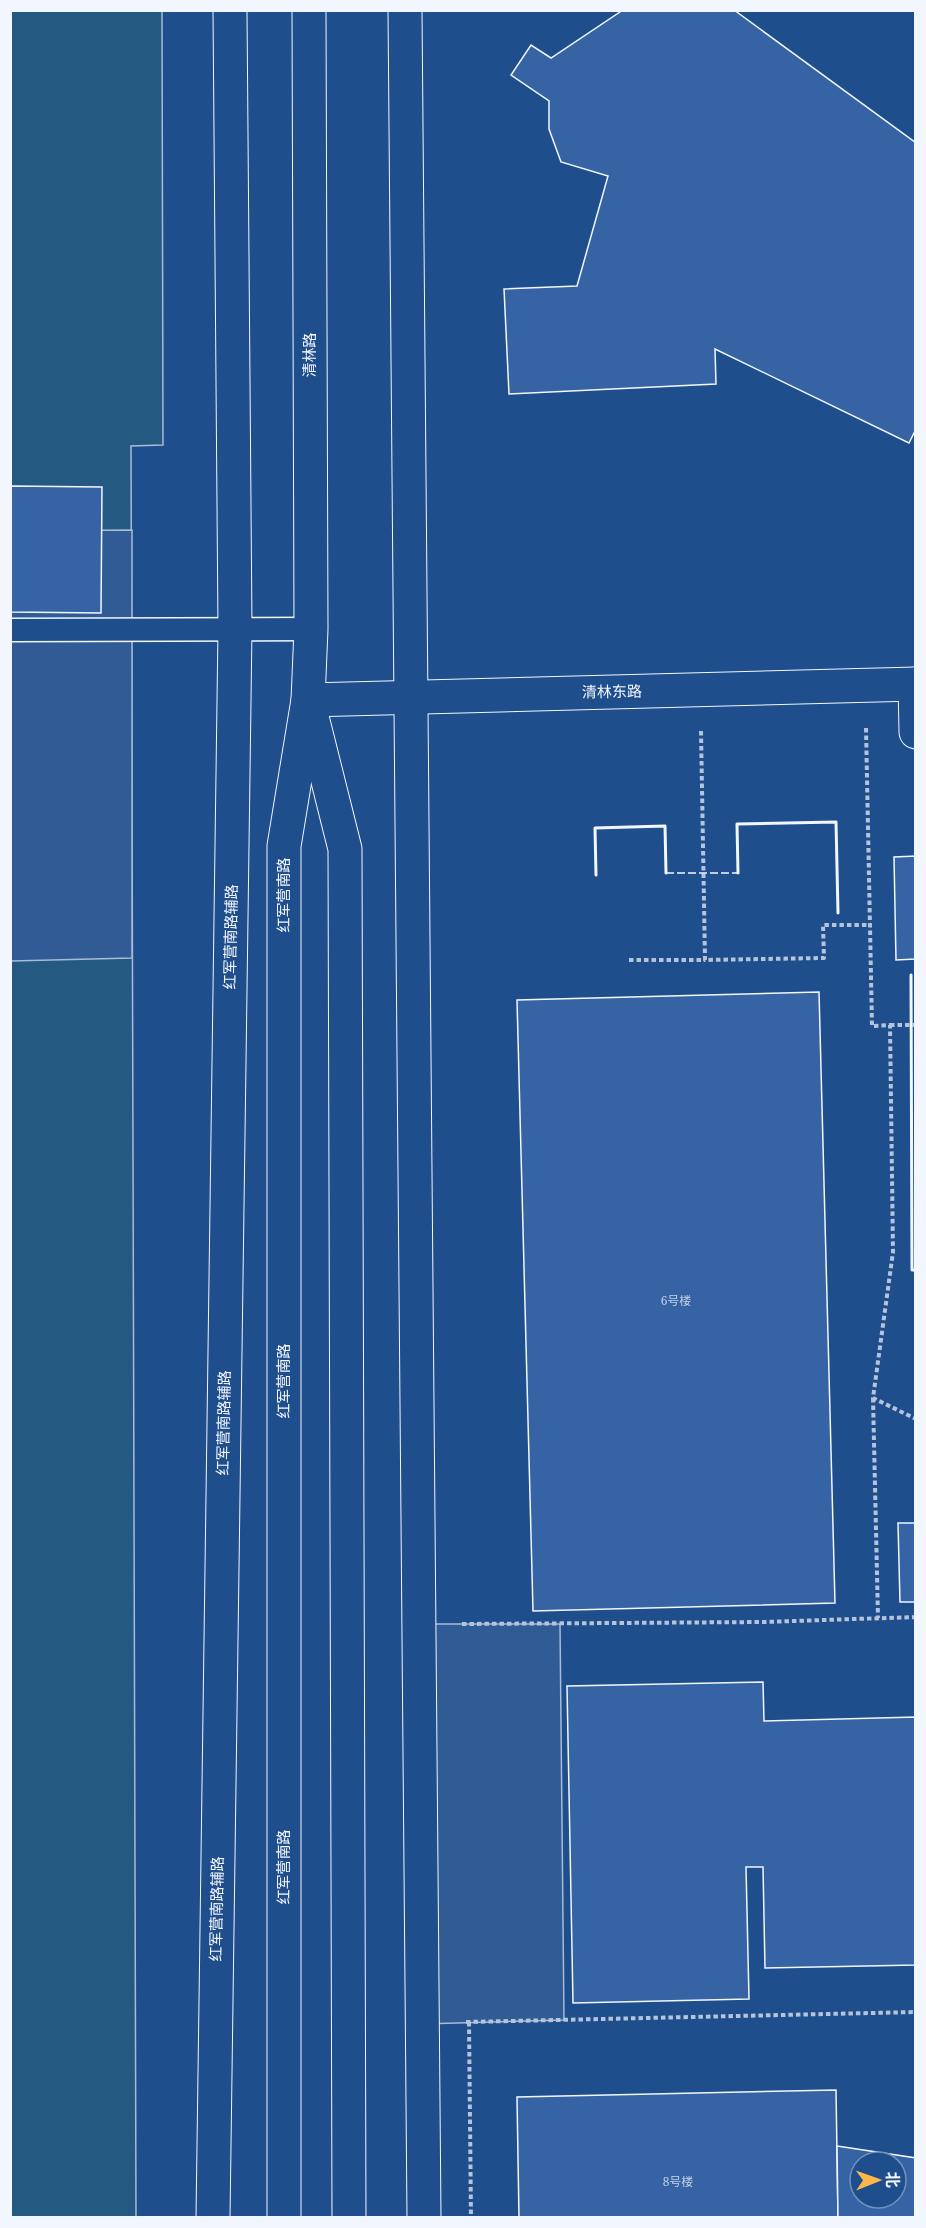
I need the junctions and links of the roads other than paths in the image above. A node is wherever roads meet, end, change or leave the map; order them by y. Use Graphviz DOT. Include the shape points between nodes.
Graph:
graph roads {
  1 [pos="230,10"];
  2 [pos="309,10"];
  3 [pos="405,10"];
  4 [pos="235,629"];
  5 [pos="311,629"];
  6 [pos="10,630"];
  7 [pos="915,684"];
  8 [pos="412,696"];
  9 [pos="308,700"];
  10 [pos="915,732"];
  11 [pos="349,2212"];
  12 [pos="213,2217"];
  13 [pos="284,2217"];
  14 [pos="424,2217"];
  1 -- 4 [label="street, 红军营南路辅路"];
  2 -- 5 [label="street, 清林路"];
  3 -- 8 [label="street"];
  4 -- 5 [label="lane"];
  4 -- 6 [label="lane"];
  4 -- 12 [label="street, 红军营南路辅路"];
  5 -- 9 [label="street, 清林路"];
  7 -- 8 [label="street, 清林东路"];
  7 -- 10 [label="street"];
  8 -- 9 [label="street, 清林东路"];
  8 -- 14 [label="street"];
  9 -- 11 [label="street" via="345,849"];
  9 -- 13 [label="street, 红军营南路" via="284,846"];
}
